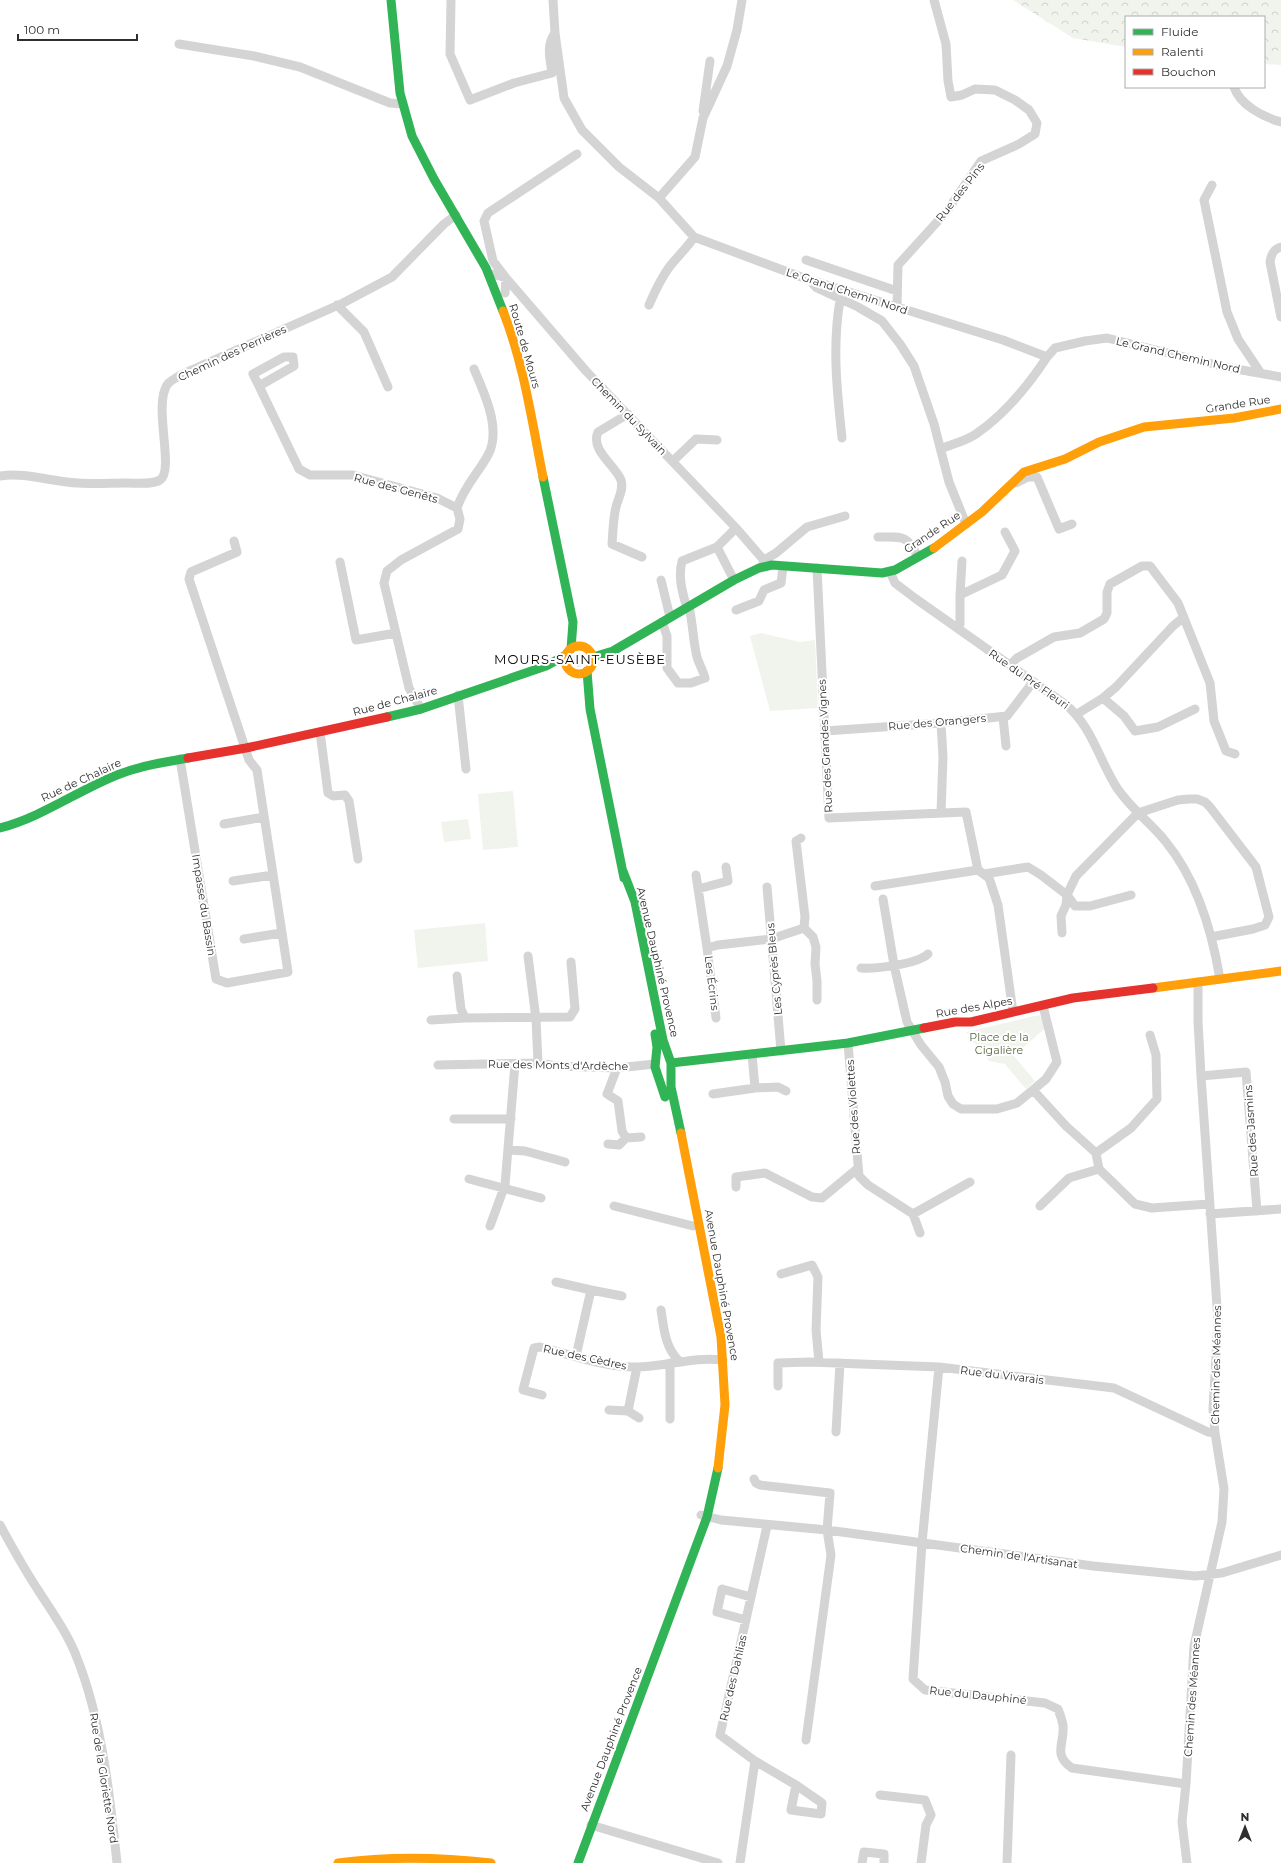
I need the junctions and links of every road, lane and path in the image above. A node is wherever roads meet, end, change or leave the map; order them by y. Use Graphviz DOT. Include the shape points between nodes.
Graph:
graph roads {
  1 [pos="391,0"];
  2 [pos="451,0"];
  3 [pos="553,0"];
  4 [pos="742,0"];
  5 [pos="934,0"];
  6 [pos="555,33"];
  7 [pos="179,44"];
  8 [pos="710,61"];
  9 [pos="1234,88"];
  10 [pos="402,104"];
  11 [pos="703,118"];
  12 [pos="1281,122"];
  13 [pos="577,154"];
  14 [pos="1212,185"];
  15 [pos="659,198"];
  16 [pos="456,215"];
  17 [pos="694,237"];
  18 [pos="1281,248"];
  19 [pos="806,260"];
  20 [pos="494,261"];
  21 [pos="487,271"];
  22 [pos="506,278"];
  23 [pos="809,280"];
  24 [pos="518,291"];
  25 [pos="897,291"];
  26 [pos="502,297"];
  27 [pos="840,300"];
  28 [pos="649,305"];
  29 [pos="337,306"];
  30 [pos="897,308"];
  31 [pos="1281,316"];
  32 [pos="1047,357"];
  33 [pos="474,369"];
  34 [pos="1260,372"];
  35 [pos="1281,377"];
  36 [pos="259,386"];
  37 [pos="388,387"];
  38 [pos="1281,409"];
  39 [pos="628,414"];
  40 [pos="842,438"];
  41 [pos="717,440"];
  42 [pos="942,449"];
  43 [pos="673,461"];
  44 [pos="0,476"];
  45 [pos="1013,483"];
  46 [pos="457,508"];
  47 [pos="844,516"];
  48 [pos="966,524"];
  49 [pos="1072,524"];
  50 [pos="736,528"];
  51 [pos="1006,532"];
  52 [pos="878,537"];
  53 [pos="234,541"];
  54 [pos="717,547"];
  55 [pos="642,557"];
  56 [pos="918,557"];
  57 [pos="962,561"];
  58 [pos="340,562"];
  59 [pos="765,563"];
  60 [pos="783,567"];
  61 [pos="817,568"];
  62 [pos="890,572"];
  63 [pos="661,580"];
  64 [pos="734,580"];
  65 [pos="960,595"];
  66 [pos="688,607"];
  67 [pos="736,610"];
  68 [pos="1184,618"];
  69 [pos="666,619"];
  70 [pos="573,622"];
  71 [pos="958,628"];
  72 [pos="396,632"];
  73 [pos="585,647"];
  74 [pos="569,652"];
  75 [pos="593,657"];
  76 [pos="1010,665"];
  77 [pos="546,666"];
  78 [pos="571,670"];
  79 [pos="587,671"];
  80 [pos="1033,682"];
  81 [pos="458,696"];
  82 [pos="1103,698"];
  83 [pos="421,709"];
  84 [pos="590,710"];
  85 [pos="1196,710"];
  86 [pos="1077,714"];
  87 [pos="1003,717"];
  88 [pos="941,723"];
  89 [pos="825,731"];
  90 [pos="320,732"];
  91 [pos="1006,746"];
  92 [pos="246,748"];
  93 [pos="1235,754"];
  94 [pos="180,759"];
  95 [pos="466,769"];
  96 [pos="941,813"];
  97 [pos="1138,813"];
  98 [pos="264,818"];
  99 [pos="224,824"];
  100 [pos="0,828"];
  101 [pos="801,838"];
  102 [pos="358,859"];
  103 [pos="726,867"];
  104 [pos="623,871"];
  105 [pos="981,872"];
  106 [pos="273,875"];
  107 [pos="696,875"];
  108 [pos="233,881"];
  109 [pos="875,886"];
  110 [pos="767,887"];
  111 [pos="698,889"];
  112 [pos="1131,895"];
  113 [pos="1067,896"];
  114 [pos="883,899"];
  115 [pos="804,928"];
  116 [pos="282,933"];
  117 [pos="1062,933"];
  118 [pos="1211,937"];
  119 [pos="244,939"];
  120 [pos="771,939"];
  121 [pos="707,948"];
  122 [pos="928,954"];
  123 [pos="528,956"];
  124 [pos="571,962"];
  125 [pos="894,965"];
  126 [pos="861,968"];
  127 [pos="1281,971"];
  128 [pos="457,976"];
  129 [pos="1220,979"];
  130 [pos="1198,982"];
  131 [pos="817,1000"];
  132 [pos="1043,1006"];
  133 [pos="1013,1012"];
  134 [pos="466,1018"];
  135 [pos="716,1018"];
  136 [pos="536,1019"];
  137 [pos="431,1020"];
  138 [pos="911,1031"];
  139 [pos="1150,1035"];
  140 [pos="848,1043"];
  141 [pos="781,1051"];
  142 [pos="752,1054"];
  143 [pos="538,1063"];
  144 [pos="670,1063"];
  145 [pos="515,1064"];
  146 [pos="438,1065"];
  147 [pos="656,1065"];
  148 [pos="617,1068"];
  149 [pos="1201,1076"];
  150 [pos="755,1088"];
  151 [pos="1033,1090"];
  152 [pos="786,1091"];
  153 [pos="713,1094"];
  154 [pos="511,1118"];
  155 [pos="454,1119"];
  156 [pos="641,1136"];
  157 [pos="626,1138"];
  158 [pos="608,1144"];
  159 [pos="508,1150"];
  160 [pos="1096,1153"];
  161 [pos="565,1162"];
  162 [pos="857,1169"];
  163 [pos="1099,1169"];
  164 [pos="469,1178"];
  165 [pos="970,1182"];
  166 [pos="736,1187"];
  167 [pos="503,1188"];
  168 [pos="541,1198"];
  169 [pos="614,1206"];
  170 [pos="1040,1206"];
  171 [pos="1210,1209"];
  172 [pos="1281,1210"];
  173 [pos="1256,1211"];
  174 [pos="913,1214"];
  175 [pos="490,1226"];
  176 [pos="694,1226"];
  177 [pos="920,1233"];
  178 [pos="781,1274"];
  179 [pos="556,1282"];
  180 [pos="591,1290"];
  181 [pos="622,1296"];
  182 [pos="661,1310"];
  183 [pos="576,1356"];
  184 [pos="720,1360"];
  185 [pos="675,1362"];
  186 [pos="819,1362"];
  187 [pos="840,1363"];
  188 [pos="939,1367"];
  189 [pos="637,1368"];
  190 [pos="778,1386"];
  191 [pos="542,1395"];
  192 [pos="609,1410"];
  193 [pos="628,1411"];
  194 [pos="639,1418"];
  195 [pos="670,1419"];
  196 [pos="836,1432"];
  197 [pos="1215,1433"];
  198 [pos="754,1479"];
  199 [pos="704,1516"];
  200 [pos="0,1525"];
  201 [pos="767,1526"];
  202 [pos="827,1530"];
  203 [pos="922,1543"];
  204 [pos="1281,1554"];
  205 [pos="1210,1576"];
  206 [pos="751,1597"];
  207 [pos="746,1620"];
  208 [pos="806,1740"];
  209 [pos="1011,1755"];
  210 [pos="755,1761"];
  211 [pos="1186,1784"];
  212 [pos="796,1785"];
  213 [pos="880,1795"];
  214 [pos="591,1825"];
  215 [pos="584,1845"];
  216 [pos="117,1863"];
  217 [pos="338,1863"];
  218 [pos="491,1863"];
  219 [pos="578,1863"];
  220 [pos="587,1863"];
  221 [pos="718,1863"];
  222 [pos="740,1863"];
  223 [pos="862,1863"];
  224 [pos="884,1863"];
  225 [pos="921,1863"];
  226 [pos="1006,1863"];
  227 [pos="1187,1863"];
  1 -- 10 [label="main road, Route de Mours" via="397,77"];
  2 -- 6 [label="street" via="450,54 470,100 514,83 552,73 549,46"];
  3 -- 6 [label="street, Le Grand Chemin Nord"];
  4 -- 11 [label="street" via="727,66"];
  5 -- 25 [label="street, Rue des Pins" via="946,44 951,97 975,89 995,90 1029,110 1037,123 1035,134 981,162 946,211 898,265"];
  6 -- 15 [label="street, Le Grand Chemin Nord" via="564,98 582,130 619,167"];
  7 -- 10 [label="street" via="254,56 300,67 390,103"];
  8 -- 11 [label="street"];
  9 -- 12 [label="street" via="1236,95 1257,112"];
  10 -- 16 [label="main road, Route de Mours" via="412,136 423,159"];
  11 -- 15 [label="street" via="695,157"];
  13 -- 20 [label="street" via="488,213 484,221"];
  14 -- 34 [label="street" via="1204,200 1227,312 1238,339"];
  15 -- 17 [label="street, Le Grand Chemin Nord"];
  16 -- 21 [label="main road, Route de Mours"];
  16 -- 29 [label="street, Chemin des Perrières" via="392,277"];
  17 -- 23 [label="street, Le Grand Chemin Nord"];
  17 -- 28 [label="street" via="658,284"];
  18 -- 31 [label="street" via="1271,254 1270,262"];
  19 -- 25 [label="street"];
  20 -- 21 [label="street"];
  20 -- 22 [label="street, Chemin du Sylvain"];
  21 -- 22 [label="street"];
  21 -- 26 [label="main road, Route de Mours"];
  22 -- 24 [label="street, Chemin du Sylvain"];
  22 -- 26 [label="street"];
  23 -- 27 [label="street" via="817,288"];
  23 -- 30 [label="street, Le Grand Chemin Nord"];
  24 -- 26 [label="street"];
  24 -- 39 [label="street, Chemin du Sylvain" via="586,371"];
  25 -- 30 [label="street, Rue des Pins"];
  26 -- 70 [label="main road, Route de Mours" via="522,376"];
  27 -- 40 [label="street" via="835,360"];
  27 -- 42 [label="street" via="882,321 900,344 914,366"];
  29 -- 37 [label="street" via="364,332"];
  29 -- 44 [label="street, Chemin des Perrières" via="187,372 167,384 162,396 161,409 166,460 164,474 160,479 148,483 77,483 16,474"];
  30 -- 32 [label="street, Le Grand Chemin Nord" via="1003,340"];
  32 -- 34 [label="street, Le Grand Chemin Nord" via="1055,348 1108,338 1225,367"];
  32 -- 42 [label="street" via="1022,393 1004,410 975,435"];
  33 -- 46 [label="street" via="489,407 494,440 489,454 462,493"];
  34 -- 35 [label="street, Le Grand Chemin Nord"];
  36 -- 46 [label="street, Rue des Genêts" via="299,469 310,475 353,476 437,498"];
  38 -- 45 [label="main road, Grande Rue" via="1234,418 1125,432 1065,459 1024,472"];
  39 -- 43 [label="street, Chemin du Sylvain"];
  39 -- 55 [label="street" via="598,432 596,445 621,481 612,544"];
  41 -- 43 [label="street" via="696,439"];
  42 -- 48 [label="street" via="949,482"];
  43 -- 50 [label="street, Chemin du Sylvain"];
  45 -- 48 [label="main road, Grande Rue"];
  45 -- 49 [label="street" via="1028,477 1037,477 1059,529"];
  46 -- 72 [label="street" via="460,519 458,529 401,560 387,571 384,583"];
  47 -- 59 [label="street" via="807,527"];
  48 -- 56 [label="main road, Grande Rue"];
  50 -- 54 [label="street"];
  50 -- 59 [label="street, Chemin du Sylvain"];
  51 -- 65 [label="street" via="1016,551 1002,575"];
  52 -- 56 [label="street" via="907,540"];
  53 -- 92 [label="street" via="237,552 191,572 188,579"];
  54 -- 64 [label="street"];
  54 -- 66 [label="street" via="682,561 679,571 680,585"];
  56 -- 62 [label="main road, Grande Rue"];
  57 -- 65 [label="street"];
  58 -- 72 [label="street" via="356,640"];
  59 -- 60 [label="main road"];
  59 -- 64 [label="main road"];
  60 -- 61 [label="main road"];
  60 -- 67 [label="street" via="780,583 764,590 759,602"];
  61 -- 62 [label="main road"];
  61 -- 89 [label="street, Rue des Grandes Vignes"];
  62 -- 71 [label="street, Rue du Pré Fleuri" via="895,583"];
  63 -- 69 [label="street"];
  64 -- 66 [label="main road"];
  65 -- 71 [label="street"];
  66 -- 69 [label="main road"];
  66 -- 69 [label="street" via="693,622 697,659 703,668 705,678 691,683 678,683 667,668"];
  68 -- 76 [label="street" via="1178,602 1153,568 1142,566 1110,584 1107,592 1107,614 1104,619 1080,633 1054,637 1017,658"];
  68 -- 82 [label="street" via="1173,626 1151,652"];
  68 -- 93 [label="street" via="1210,683 1214,721 1226,751"];
  69 -- 75 [label="main road" via="613,651"];
  70 -- 73 [label="main road, Route de Mours"];
  70 -- 74 [label="main road, Route de Mours"];
  71 -- 76 [label="street, Rue du Pré Fleuri"];
  72 -- 83 [label="street" via="409,688"];
  73 -- 74 [label="main road" via="575,647"];
  73 -- 75 [label="main road"];
  74 -- 77 [label="main road, Rue de Chalaire"];
  74 -- 78 [label="main road" via="566,664"];
  75 -- 79 [label="main road" via="592,666"];
  76 -- 80 [label="street, Rue du Pré Fleuri"];
  77 -- 78 [label="main road, Rue de Chalaire"];
  77 -- 81 [label="main road, Rue de Chalaire"];
  78 -- 79 [label="main road" via="579,674"];
  78 -- 84 [label="main road, Avenue Dauphiné Provence"];
  79 -- 84 [label="main road, Avenue Dauphiné Provence"];
  80 -- 86 [label="street, Rue du Pré Fleuri"];
  80 -- 87 [label="street" via="1007,716"];
  81 -- 83 [label="main road, Rue de Chalaire"];
  81 -- 95 [label="street"];
  82 -- 85 [label="street" via="1124,716 1135,731 1158,727"];
  82 -- 86 [label="street"];
  83 -- 90 [label="main road, Rue de Chalaire"];
  84 -- 104 [label="main road, Avenue Dauphiné Provence"];
  86 -- 97 [label="street, Rue du Pré Fleuri" via="1126,802"];
  87 -- 88 [label="street, Rue des Orangers"];
  87 -- 91 [label="street"];
  88 -- 89 [label="street, Rue des Orangers"];
  88 -- 96 [label="street"];
  89 -- 96 [label="street, Rue des Grandes Vignes" via="829,818"];
  90 -- 92 [label="main road, Rue de Chalaire"];
  90 -- 102 [label="street" via="328,793 333,796 345,795 349,801"];
  92 -- 94 [label="main road, Rue de Chalaire"];
  92 -- 98 [label="street" via="249,760 257,770"];
  94 -- 100 [label="main road, Rue de Chalaire" via="151,764 117,775 19,822"];
  94 -- 116 [label="street, Impasse du Bassin" via="216,979 227,983 288,972"];
  96 -- 105 [label="street, Rue des Grandes Vignes" via="966,812"];
  97 -- 113 [label="street" via="1076,876"];
  97 -- 118 [label="street, Rue du Pré Fleuri" via="1165,841 1186,870"];
  97 -- 118 [label="street" via="1178,800 1197,799 1205,802 1256,867 1268,917 1265,925"];
  98 -- 99 [label="street"];
  98 -- 106 [label="street"];
  101 -- 115 [label="street" via="796,841 805,917"];
  103 -- 111 [label="street" via="728,882"];
  104 -- 144 [label="main road, Avenue Dauphiné Provence" via="635,902"];
  104 -- 147 [label="main road, Avenue Dauphiné Provence" via="656,1041"];
  105 -- 109 [label="street"];
  105 -- 113 [label="street" via="1028,867"];
  105 -- 133 [label="street, Rue des Grandes Vignes" via="989,878 998,905"];
  106 -- 108 [label="street"];
  106 -- 116 [label="street"];
  107 -- 111 [label="street, Les Écrins"];
  110 -- 120 [label="street, Les Cyprès Bleus"];
  111 -- 121 [label="street, Les Écrins"];
  112 -- 113 [label="street" via="1090,906 1074,906"];
  113 -- 117 [label="street" via="1061,916"];
  114 -- 125 [label="street"];
  115 -- 120 [label="street, Les Écrins"];
  115 -- 131 [label="street" via="813,937 816,948"];
  116 -- 119 [label="street"];
  118 -- 129 [label="street, Rue du Pré Fleuri"];
  120 -- 121 [label="street, Les Écrins"];
  120 -- 141 [label="street, Les Cyprès Bleus"];
  121 -- 135 [label="street, Les Écrins"];
  122 -- 125 [label="street" via="924,958"];
  123 -- 136 [label="street"];
  124 -- 136 [label="street" via="575,1009 570,1017"];
  125 -- 126 [label="street"];
  125 -- 138 [label="street"];
  127 -- 129 [label="main road, Rue des Alpes"];
  128 -- 134 [label="street" via="461,1009"];
  129 -- 130 [label="main road, Rue des Alpes"];
  130 -- 132 [label="main road, Rue des Alpes" via="1117,991"];
  130 -- 149 [label="street, Chemin des Méannes"];
  132 -- 133 [label="main road, Rue des Alpes"];
  132 -- 151 [label="street" via="1057,1062 1046,1079"];
  133 -- 138 [label="main road, Rue des Alpes" via="971,1022 955,1022"];
  134 -- 136 [label="street"];
  134 -- 137 [label="street"];
  136 -- 143 [label="street"];
  138 -- 140 [label="main road, Rue des Alpes"];
  138 -- 151 [label="street" via="939,1067 948,1096 953,1104 961,1109 997,1109 1017,1103"];
  139 -- 160 [label="street" via="1156,1055 1157,1099 1132,1128"];
  140 -- 141 [label="main road, Rue des Alpes"];
  140 -- 162 [label="street, Rue des Violettes"];
  141 -- 142 [label="main road, Rue des Alpes"];
  142 -- 144 [label="main road, Rue des Alpes"];
  142 -- 150 [label="street"];
  143 -- 145 [label="street, Rue des Monts d'Ardèche"];
  143 -- 148 [label="street, Rue des Monts d'Ardèche"];
  144 -- 147 [label="main road" via="662,1056"];
  144 -- 147 [label="main road" via="666,1072"];
  144 -- 184 [label="main road, Avenue Dauphiné Provence" via="671,1087 719,1324"];
  145 -- 146 [label="street, Rue des Monts d'Ardèche"];
  145 -- 154 [label="street"];
  147 -- 148 [label="street, Rue des Monts d'Ardèche"];
  147 -- 176 [label="main road, Avenue Dauphiné Provence"];
  148 -- 157 [label="street" via="607,1094 618,1101 622,1132"];
  149 -- 171 [label="street, Chemin des Méannes"];
  149 -- 173 [label="street, Rue des Jasmins" via="1246,1072"];
  150 -- 152 [label="street" via="778,1087"];
  150 -- 153 [label="street"];
  151 -- 160 [label="street" via="1066,1126"];
  154 -- 155 [label="street"];
  154 -- 159 [label="street"];
  156 -- 157 [label="street"];
  157 -- 158 [label="street" via="619,1145"];
  159 -- 161 [label="street" via="525,1151"];
  159 -- 167 [label="street"];
  160 -- 163 [label="street"];
  162 -- 166 [label="street, Rue des Violettes" via="822,1198 812,1197 765,1173 736,1177"];
  162 -- 174 [label="street" via="859,1176 868,1185"];
  163 -- 170 [label="street" via="1069,1178"];
  163 -- 171 [label="street" via="1138,1206"];
  164 -- 167 [label="street"];
  165 -- 174 [label="street"];
  167 -- 168 [label="street"];
  167 -- 175 [label="street"];
  169 -- 176 [label="street"];
  171 -- 173 [label="street"];
  171 -- 197 [label="street, Chemin des Méannes" via="1218,1321 1213,1409"];
  172 -- 173 [label="street"];
  174 -- 177 [label="street"];
  176 -- 184 [label="main road, Avenue Dauphiné Provence"];
  178 -- 186 [label="street" via="812,1265 818,1276 816,1330"];
  179 -- 180 [label="street"];
  180 -- 181 [label="street"];
  180 -- 183 [label="street"];
  182 -- 185 [label="street" via="666,1340"];
  183 -- 189 [label="street, Rue des Cèdres"];
  183 -- 191 [label="street, Rue des Cèdres" via="540,1347 534,1348 523,1390"];
  184 -- 185 [label="street, Rue des Cèdres"];
  184 -- 199 [label="main road, Avenue Dauphiné Provence" via="725,1397 722,1452 718,1474"];
  185 -- 189 [label="street, Rue des Cèdres"];
  185 -- 195 [label="street"];
  186 -- 187 [label="street, Rue du Vivarais"];
  186 -- 190 [label="street, Rue du Vivarais" via="778,1363"];
  187 -- 188 [label="street, Rue du Vivarais"];
  187 -- 196 [label="street"];
  188 -- 197 [label="street, Rue du Vivarais" via="1114,1388"];
  188 -- 203 [label="street, Rue du Dauphiné"];
  189 -- 193 [label="street"];
  192 -- 193 [label="street"];
  193 -- 194 [label="street"];
  197 -- 205 [label="street, Chemin des Méannes" via="1224,1489 1222,1522"];
  198 -- 202 [label="street" via="760,1485 830,1493"];
  199 -- 201 [label="street, Chemin de l'Artisanat"];
  199 -- 214 [label="main road, Avenue Dauphiné Provence" via="674,1607"];
  200 -- 216 [label="street, Rue de la Gloriette Nord" via="58,1621 77,1658 91,1700 101,1747"];
  201 -- 202 [label="street, Chemin de l'Artisanat"];
  201 -- 206 [label="street, Rue des Dahlias"];
  202 -- 203 [label="street, Chemin de l'Artisanat"];
  202 -- 208 [label="street" via="831,1556"];
  203 -- 205 [label="street, Chemin de l'Artisanat" via="1093,1566"];
  203 -- 211 [label="street, Rue du Dauphiné" via="913,1679 925,1690 1045,1703 1058,1710 1063,1725 1060,1754 1064,1762 1072,1768"];
  204 -- 205 [label="street, Chemin de l'Artisanat"];
  205 -- 211 [label="street, Chemin des Méannes" via="1194,1646"];
  206 -- 207 [label="street, Rue des Dahlias"];
  206 -- 207 [label="street" via="722,1589 717,1612"];
  207 -- 210 [label="street, Rue des Dahlias" via="720,1735"];
  209 -- 226 [label="street"];
  210 -- 212 [label="street"];
  210 -- 222 [label="street"];
  211 -- 227 [label="street, Chemin des Méannes" via="1182,1822"];
  213 -- 225 [label="street" via="925,1800 931,1815 926,1825"];
  214 -- 215 [label="main road, Avenue Dauphiné Provence"];
  214 -- 221 [label="street"];
  215 -- 219 [label="main road, Avenue Dauphiné Provence"];
  215 -- 220 [label="main road, Avenue Dauphiné Provence"];
  217 -- 218 [label="main road" via="403,1856"];
  223 -- 224 [label="street" via="864,1852 884,1854"];
}
